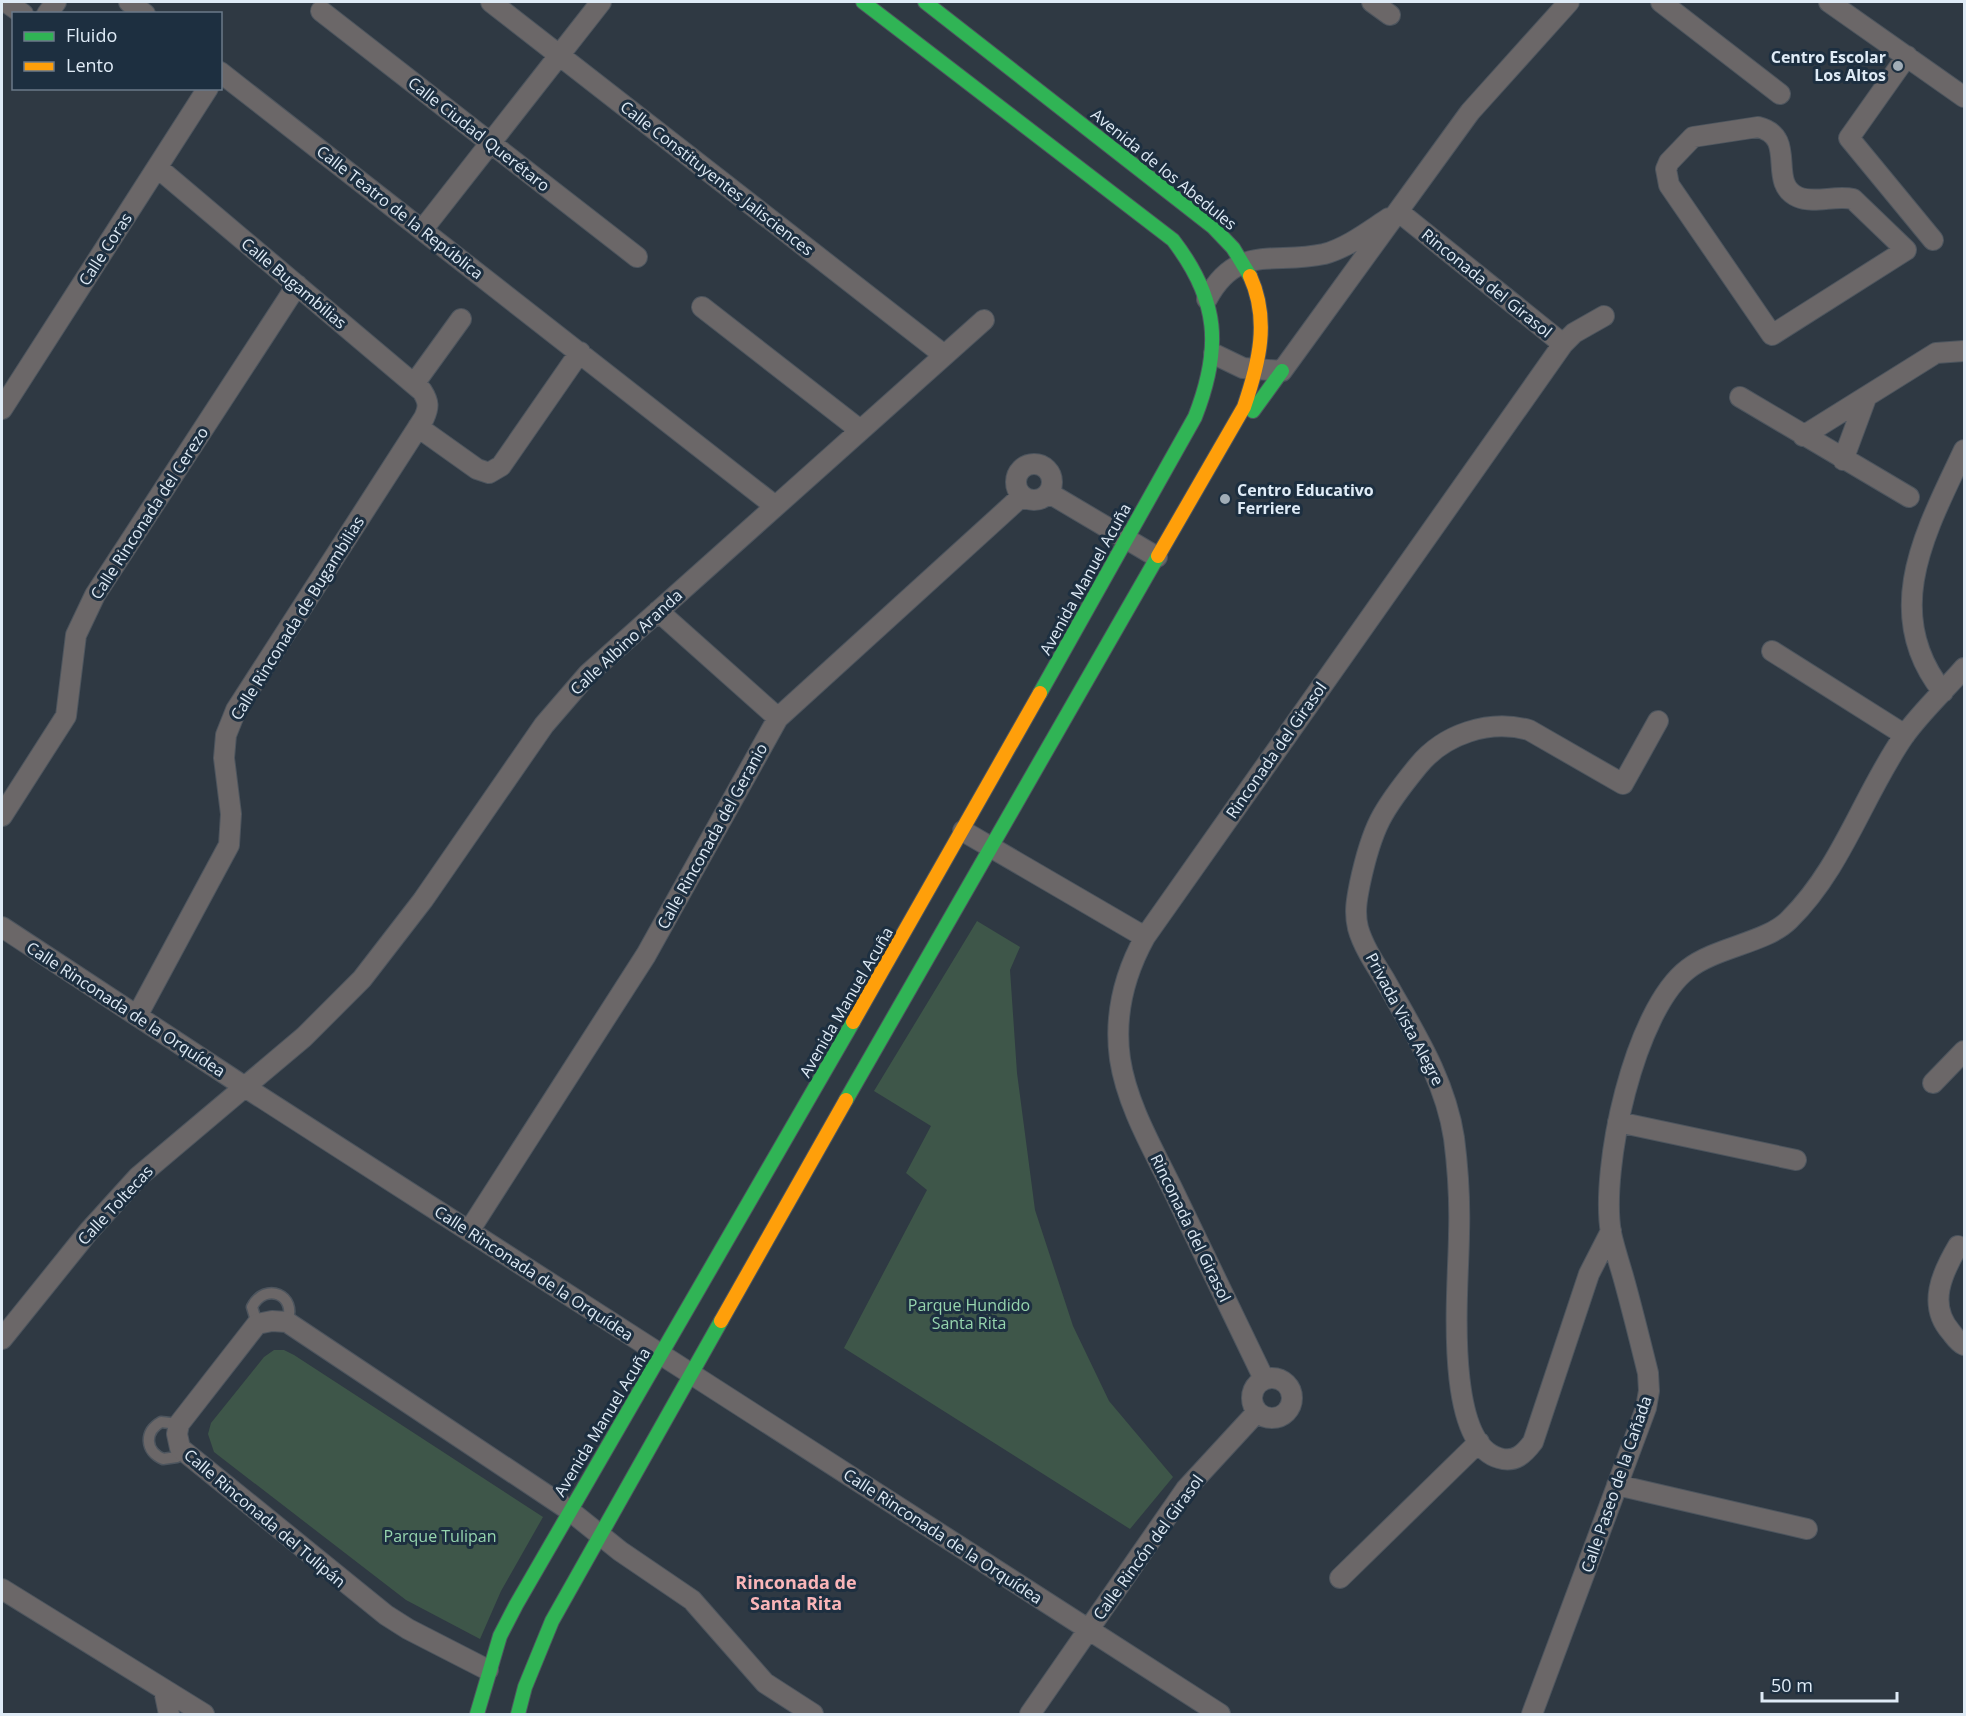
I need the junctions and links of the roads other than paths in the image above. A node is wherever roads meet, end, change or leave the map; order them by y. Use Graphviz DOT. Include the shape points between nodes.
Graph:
graph roads {
  1 [pos="6,2"];
  2 [pos="129,2"];
  3 [pos="491,2"];
  4 [pos="601,2"];
  5 [pos="863,2"];
  6 [pos="925,2"];
  7 [pos="1372,2"];
  8 [pos="1569,2"];
  9 [pos="1661,2"];
  10 [pos="1829,2"];
  11 [pos="321,11"];
  12 [pos="20,12"];
  13 [pos="142,12"];
  14 [pos="1390,15"];
  15 [pos="559,55"];
  16 [pos="1907,56"];
  17 [pos="222,74"];
  18 [pos="207,90"];
  19 [pos="1780,94"];
  20 [pos="1965,97"];
  21 [pos="491,143"];
  22 [pos="158,168"];
  23 [pos="1399,212"];
  24 [pos="423,229"];
  25 [pos="1933,240"];
  26 [pos="1905,253"];
  27 [pos="638,257"];
  28 [pos="1243,262"];
  29 [pos="297,285"];
  30 [pos="1207,299"];
  31 [pos="702,307"];
  32 [pos="1604,316"];
  33 [pos="461,319"];
  34 [pos="984,320"];
  35 [pos="1563,344"];
  36 [pos="1965,351"];
  37 [pos="580,352"];
  38 [pos="1214,354"];
  39 [pos="944,355"];
  40 [pos="1258,371"];
  41 [pos="1282,371"];
  42 [pos="414,384"];
  43 [pos="1740,397"];
  44 [pos="1866,398"];
  45 [pos="428,400"];
  46 [pos="2,409"];
  47 [pos="418,427"];
  48 [pos="860,430"];
  49 [pos="1803,436"];
  50 [pos="1965,450"];
  51 [pos="1844,460"];
  52 [pos="1199,486"];
  53 [pos="1049,493"];
  54 [pos="1022,496"];
  55 [pos="1909,497"];
  56 [pos="775,506"];
  57 [pos="1127,538"];
  58 [pos="1157,557"];
  59 [pos="658,611"];
  60 [pos="1772,651"];
  61 [pos="1965,668"];
  62 [pos="1943,692"];
  63 [pos="778,717"];
  64 [pos="1658,721"];
  65 [pos="1905,735"];
  66 [pos="2,816"];
  67 [pos="963,831"];
  68 [pos="990,847"];
  69 [pos="2,927"];
  70 [pos="1145,937"];
  71 [pos="137,1016"];
  72 [pos="1965,1051"];
  73 [pos="1933,1083"];
  74 [pos="245,1087"];
  75 [pos="1618,1122"];
  76 [pos="1796,1160"];
  77 [pos="469,1231"];
  78 [pos="1611,1232"];
  79 [pos="1958,1246"];
  80 [pos="287,1322"];
  81 [pos="256,1324"];
  82 [pos="2,1339"];
  83 [pos="1965,1345"];
  84 [pos="662,1355"];
  85 [pos="691,1374"];
  86 [pos="1264,1379"];
  87 [pos="1257,1412"];
  88 [pos="179,1424"];
  89 [pos="1479,1442"];
  90 [pos="183,1452"];
  91 [pos="1617,1485"];
  92 [pos="569,1510"];
  93 [pos="1807,1529"];
  94 [pos="600,1535"];
  95 [pos="1340,1578"];
  96 [pos="2,1589"];
  97 [pos="1089,1630"];
  98 [pos="488,1670"];
  99 [pos="164,1690"];
  100 [pos="169,1714"];
  101 [pos="204,1714"];
  102 [pos="477,1714"];
  103 [pos="518,1714"];
  104 [pos="813,1714"];
  105 [pos="1030,1714"];
  106 [pos="1220,1714"];
  107 [pos="1532,1714"];
  1 -- 12 [label="street"];
  2 -- 13 [label="street"];
  3 -- 15 [label="street, Calle Constituyentes Jalisciences"];
  4 -- 15 [label="street"];
  5 -- 30 [label="street" via="1173,240 1193,263"];
  6 -- 28 [label="street, Avenida de los Abedules" via="1213,226"];
  7 -- 14 [label="street"];
  8 -- 23 [label="street" via="1470,112"];
  9 -- 19 [label="street"];
  10 -- 16 [label="street"];
  11 -- 21 [label="street, Calle Ciudad Querétaro"];
  15 -- 21 [label="street"];
  15 -- 39 [label="street, Calle Constituyentes Jalisciences"];
  16 -- 20 [label="street"];
  16 -- 25 [label="street" via="1849,138"];
  17 -- 24 [label="street, Calle Teatro de la República"];
  18 -- 22 [label="street, Calle Coras"];
  21 -- 24 [label="street"];
  21 -- 27 [label="street, Calle Ciudad Querétaro"];
  22 -- 29 [label="street, Calle Bugambilias"];
  22 -- 46 [label="street, Calle Coras"];
  23 -- 28 [label="street" via="1327,253 1258,257"];
  23 -- 35 [label="street, Rinconada del Girasol"];
  23 -- 41 [label="street"];
  24 -- 37 [label="street, Calle Teatro de la República"];
  26 -- 26 [label="street" via="1772,335 1670,185 1666,169 1698,134 1768,129 1780,145 1788,190 1805,199 1853,199 1905,247"];
  28 -- 30 [label="street" via="1217,280"];
  28 -- 40 [label="street, Avenida de los Abedules" via="1254,281 1262,313 1263,345"];
  29 -- 42 [label="street, Calle Bugambilias"];
  29 -- 66 [label="street, Calle Rinconada del Cerezo" via="94,595 76,635 66,716"];
  30 -- 38 [label="street, Avenida Manuel Acuña" via="1214,330"];
  31 -- 48 [label="street"];
  32 -- 35 [label="street"];
  33 -- 42 [label="street"];
  34 -- 39 [label="street, Calle Albino Aranda"];
  35 -- 70 [label="street, Rinconada del Girasol"];
  36 -- 44 [label="street" via="1936,354"];
  37 -- 47 [label="street" via="501,466 489,473 477,469"];
  37 -- 56 [label="street, Calle Teatro de la República"];
  38 -- 40 [label="street"];
  38 -- 57 [label="street, Avenida Manuel Acuña" via="1207,390 1195,417"];
  39 -- 48 [label="street, Calle Albino Aranda"];
  40 -- 41 [label="street"];
  40 -- 52 [label="street, Avenida de los Abedules" via="1244,407"];
  41 -- 52 [label="street"];
  42 -- 45 [label="street, Calle Bugambilias"];
  43 -- 49 [label="street"];
  44 -- 49 [label="street"];
  44 -- 51 [label="street"];
  45 -- 47 [label="street, Calle Rinconada de Bugambilias" via="429,408"];
  47 -- 71 [label="street, Calle Rinconada de Bugambilias" via="236,710 226,735 224,758 231,814 228,845"];
  48 -- 56 [label="street, Calle Albino Aranda"];
  49 -- 51 [label="street"];
  50 -- 62 [label="street" via="1926,533 1910,603 1916,640 1928,673"];
  51 -- 55 [label="street"];
  52 -- 58 [label="street"];
  53 -- 54 [label="street" via="1036,500"];
  53 -- 54 [label="street" via="1051,475 1037,464 1020,470 1017,488"];
  53 -- 57 [label="street"];
  54 -- 63 [label="street, Calle Rinconada del Geranio"];
  56 -- 59 [label="street, Calle Albino Aranda"];
  57 -- 58 [label="street"];
  57 -- 67 [label="street, Avenida Manuel Acuña"];
  58 -- 68 [label="street"];
  59 -- 63 [label="street"];
  59 -- 74 [label="street, Calle Albino Aranda" via="588,674 544,725 423,900 362,979 304,1037"];
  60 -- 65 [label="street"];
  61 -- 62 [label="street, Calle Paseo de la Cañada"];
  62 -- 65 [label="street, Calle Paseo de la Cañada"];
  63 -- 77 [label="street, Calle Rinconada del Geranio" via="646,955"];
  64 -- 89 [label="street, Privada Vista Alegre" via="1623,784 1529,730 1483,727 1456,736 1420,763 1386,807 1369,843 1355,907 1357,926 1436,1071 1449,1110 1460,1232 1455,1356 1461,1394"];
  65 -- 75 [label="street, Calle Paseo de la Cañada" via="1842,849 1789,920 1775,931 1713,954 1686,970 1667,994 1648,1028"];
  67 -- 68 [label="street"];
  67 -- 84 [label="street, Avenida Manuel Acuña"];
  68 -- 70 [label="street"];
  68 -- 85 [label="street"];
  69 -- 71 [label="street, Calle Rinconada de la Orquídea"];
  70 -- 86 [label="street, Rinconada del Girasol" via="1132,960 1118,1019 1126,1089"];
  71 -- 74 [label="street, Calle Rinconada de la Orquídea"];
  72 -- 73 [label="street"];
  74 -- 77 [label="street, Calle Rinconada de la Orquídea"];
  74 -- 82 [label="street, Calle Toltecas" via="138,1177"];
  75 -- 76 [label="street"];
  75 -- 78 [label="street, Calle Paseo de la Cañada" via="1612,1146"];
  77 -- 84 [label="street, Calle Rinconada de la Orquídea"];
  78 -- 89 [label="street" via="1589,1274 1533,1442 1518,1458 1509,1460 1493,1456"];
  78 -- 91 [label="street, Calle Paseo de la Cañada" via="1648,1373 1649,1391"];
  79 -- 83 [label="street" via="1938,1290 1947,1327"];
  80 -- 81 [label="street"];
  80 -- 81 [label="lane" via="289,1303 281,1294 270,1292 260,1296 252,1307"];
  80 -- 92 [label="street"];
  81 -- 88 [label="street"];
  84 -- 85 [label="street, Calle Rinconada de la Orquídea"];
  84 -- 92 [label="street, Avenida Manuel Acuña"];
  85 -- 94 [label="street"];
  85 -- 97 [label="street, Calle Rinconada de la Orquídea"];
  86 -- 87 [label="street" via="1254,1388 1252,1401"];
  86 -- 87 [label="street" via="1277,1378 1287,1384 1292,1396 1290,1408 1281,1416 1269,1418"];
  87 -- 97 [label="street, Calle Rincón del Girasol" via="1186,1489"];
  88 -- 90 [label="street, Calle Rinconada del Tulipán" via="177,1439"];
  88 -- 90 [label="lane" via="161,1422 152,1430 148,1442 153,1453 163,1459"];
  89 -- 95 [label="street"];
  90 -- 98 [label="street, Calle Rinconada del Tulipán" via="386,1615"];
  91 -- 93 [label="street"];
  91 -- 107 [label="street, Calle Paseo de la Cañada"];
  92 -- 94 [label="street"];
  92 -- 98 [label="street, Avenida Manuel Acuña" via="500,1636"];
  94 -- 103 [label="street" via="552,1621"];
  94 -- 104 [label="street" via="692,1600 765,1683"];
  96 -- 99 [label="street"];
  97 -- 105 [label="street, Calle Rincón del Girasol"];
  97 -- 106 [label="street, Calle Rinconada de la Orquídea"];
  98 -- 102 [label="street, Avenida Manuel Acuña"];
  99 -- 100 [label="street"];
  99 -- 101 [label="street"];
}
